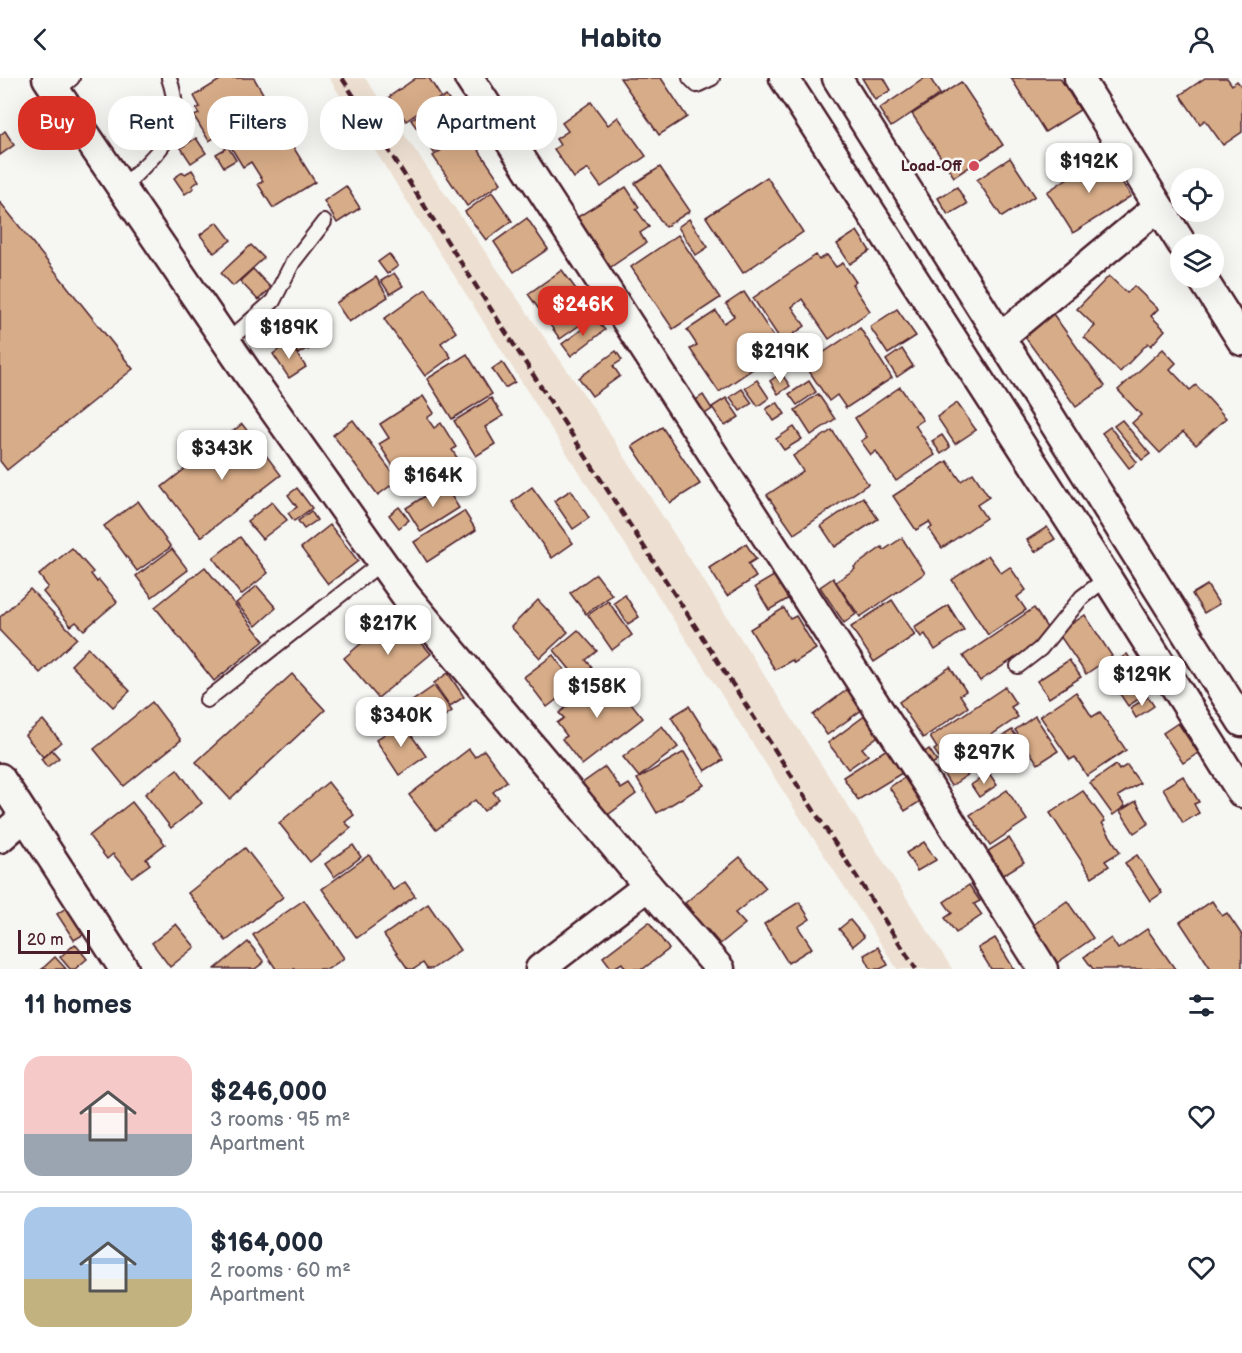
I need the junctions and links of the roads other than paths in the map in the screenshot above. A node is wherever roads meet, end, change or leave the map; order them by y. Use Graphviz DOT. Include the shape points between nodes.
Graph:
graph roads {
  1 [pos="169,78"];
  2 [pos="469,78"];
  3 [pos="690,78"];
  4 [pos="711,78"];
  5 [pos="784,78"];
  6 [pos="837,78"];
  7 [pos="1079,78"];
  8 [pos="58,82"];
  9 [pos="123,188"];
  10 [pos="1158,207"];
  11 [pos="324,222"];
  12 [pos="1176,234"];
  13 [pos="1208,288"];
  14 [pos="1001,337"];
  15 [pos="1242,341"];
  16 [pos="227,342"];
  17 [pos="382,562"];
  18 [pos="1107,578"];
  19 [pos="1018,666"];
  20 [pos="207,700"];
  21 [pos="1242,722"];
  22 [pos="0,778"];
  23 [pos="1242,793"];
  24 [pos="24,817"];
  25 [pos="0,838"];
  26 [pos="648,886"];
  27 [pos="543,968"];
  28 [pos="124,969"];
  29 [pos="720,969"];
  30 [pos="1043,969"];
  1 -- 9 [label="lane" via="176,96 176,111 168,140"];
  2 -- 30 [label="street" via="923,777"];
  3 -- 4 [label="lane" via="698,85"];
  5 -- 18 [label="street"];
  6 -- 14 [label="street"];
  7 -- 10 [label="street"];
  8 -- 9 [label="street"];
  9 -- 16 [label="street"];
  10 -- 12 [label="street"];
  10 -- 14 [label="street"];
  11 -- 16 [label="lane" via="293,262 273,301"];
  13 -- 15 [label="street"];
  14 -- 21 [label="street"];
  16 -- 17 [label="street"];
  17 -- 20 [label="lane"];
  17 -- 26 [label="street" via="406,596"];
  18 -- 19 [label="lane" via="1082,597 1040,649"];
  18 -- 23 [label="street"];
  22 -- 24 [label="street"];
  24 -- 25 [label="street"];
  24 -- 28 [label="street"];
  26 -- 27 [label="street"];
  26 -- 29 [label="street"];
}
